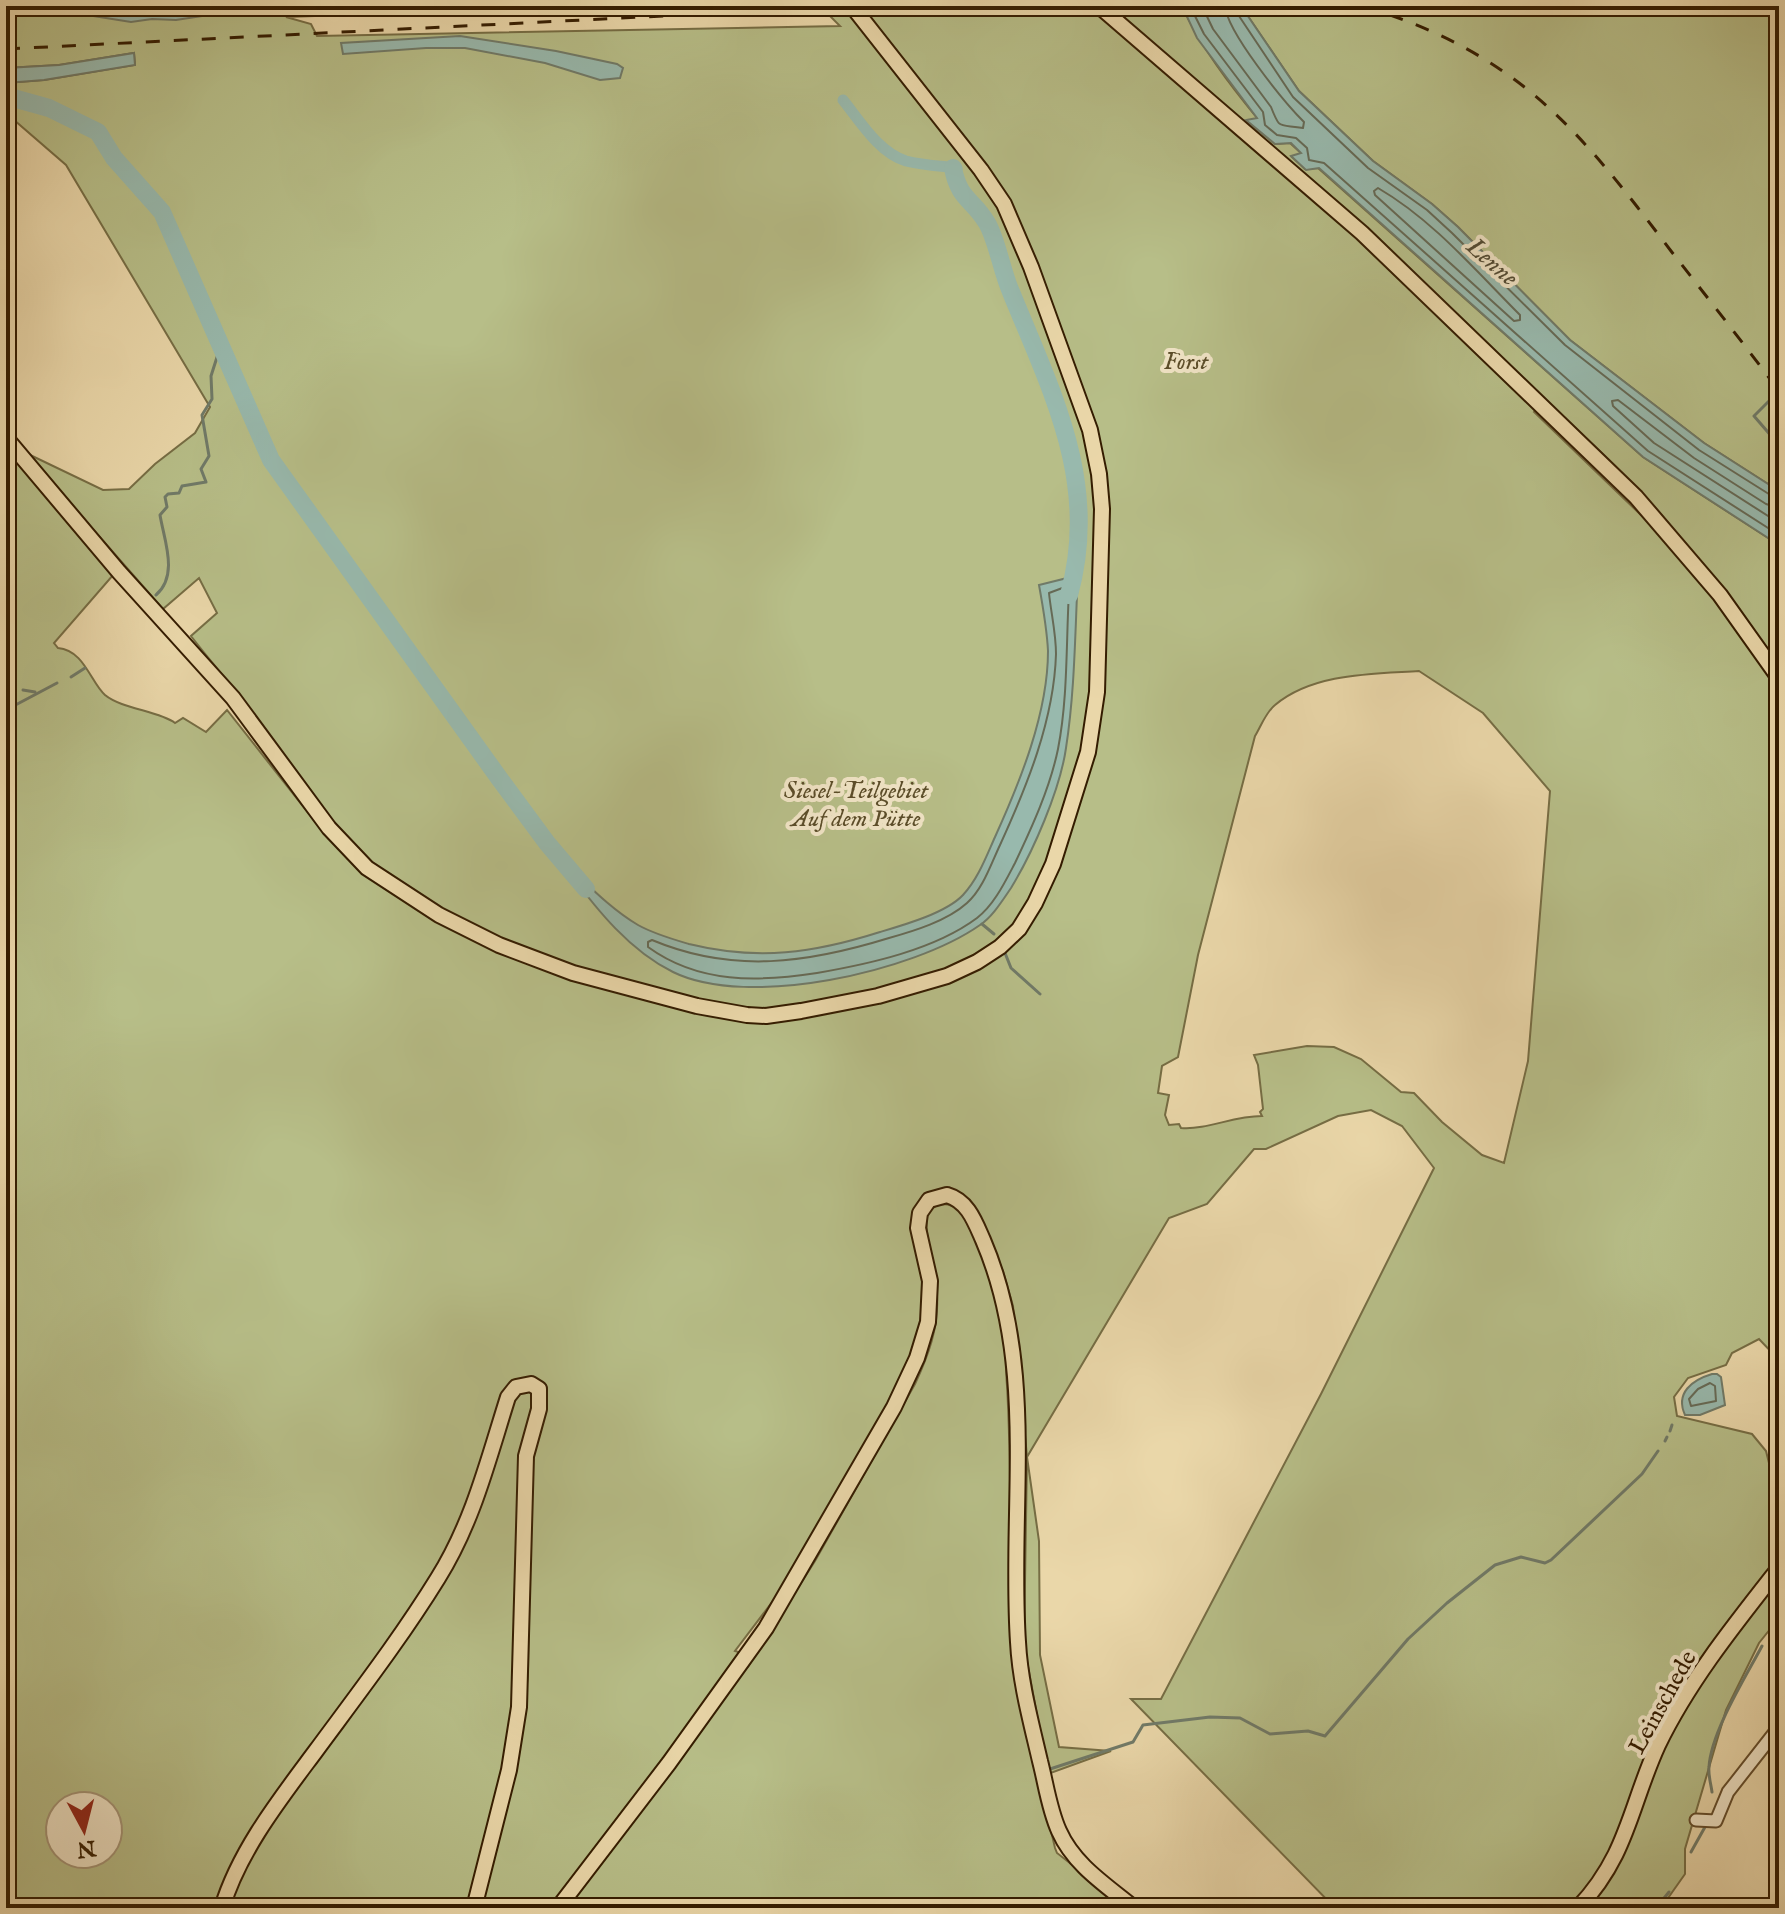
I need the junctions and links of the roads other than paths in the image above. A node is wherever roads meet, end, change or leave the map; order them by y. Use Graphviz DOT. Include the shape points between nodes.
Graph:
graph roads {
  1 [pos="852,6"];
  2 [pos="1099,6"];
  3 [pos="6,438"];
  4 [pos="1779,678"];
  5 [pos="1779,1568"];
  6 [pos="1779,1727"];
  7 [pos="1696,1820"];
  8 [pos="222,1908"];
  9 [pos="474,1908"];
  10 [pos="558,1908"];
  11 [pos="1134,1908"];
  12 [pos="1578,1908"];
  1 -- 3 [label="main road" via="1004,204 1090,430 1099,474 1097,692 1088,752 1053,864 1035,903 1019,929 977,962 878,996 747,1015 573,973 439,915 367,868 329,828 233,698"];
  2 -- 4 [label="main road" via="1362,233 1636,497 1720,595"];
  5 -- 12 [label="main road, Leinschede" via="1680,1706 1659,1744 1618,1851"];
  6 -- 7 [label="street" via="1728,1792 1716,1821"];
  8 -- 9 [label="main road" via="266,1821 458,1545 508,1397 516,1387 531,1384 539,1389 541,1401 526,1456 519,1707 509,1770"];
  10 -- 11 [label="main road" via="754,1646 894,1407 928,1322 930,1281 919,1218 926,1203 940,1196 963,1203 976,1222 1007,1309 1018,1417 1018,1644 1054,1816 1065,1842 1086,1869"];
}
